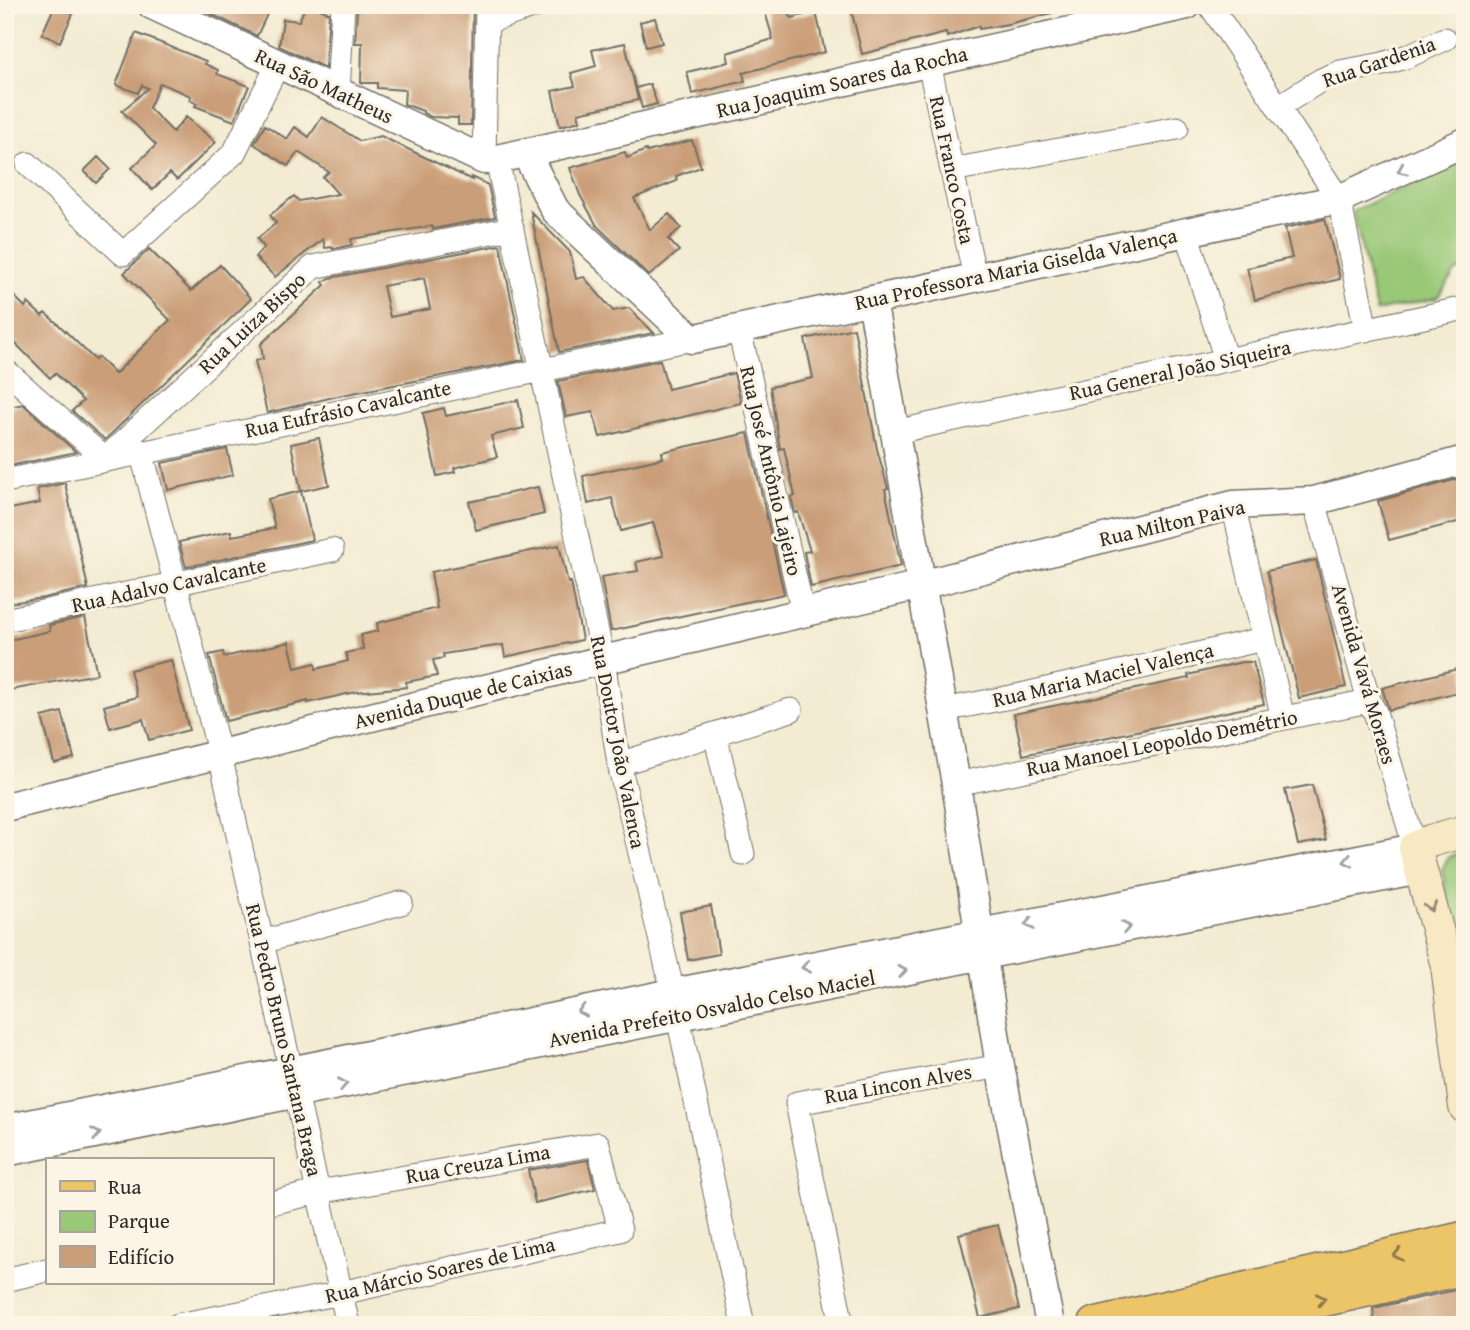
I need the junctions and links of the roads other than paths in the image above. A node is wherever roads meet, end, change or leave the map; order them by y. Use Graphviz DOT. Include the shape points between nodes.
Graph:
graph roads {
  1 [pos="152,5"];
  2 [pos="343,5"];
  3 [pos="538,5"];
  4 [pos="1186,5"];
  5 [pos="1210,5"];
  6 [pos="487,14"];
  7 [pos="1098,15"];
  8 [pos="1444,39"];
  9 [pos="929,63"];
  10 [pos="278,64"];
  11 [pos="338,92"];
  12 [pos="1278,107"];
  13 [pos="1177,128"];
  14 [pos="1465,142"];
  15 [pos="526,153"];
  16 [pos="491,160"];
  17 [pos="27,164"];
  18 [pos="952,170"];
  19 [pos="1339,199"];
  20 [pos="512,228"];
  21 [pos="1186,232"];
  22 [pos="975,278"];
  23 [pos="872,300"];
  24 [pos="1465,308"];
  25 [pos="739,329"];
  26 [pos="1366,330"];
  27 [pos="692,339"];
  28 [pos="1226,360"];
  29 [pos="5,370"];
  30 [pos="542,370"];
  31 [pos="895,432"];
  32 [pos="141,452"];
  33 [pos="105,459"];
  34 [pos="1465,460"];
  35 [pos="5,481"];
  36 [pos="1314,501"];
  37 [pos="1233,505"];
  38 [pos="332,550"];
  39 [pos="176,583"];
  40 [pos="921,586"];
  41 [pos="803,612"];
  42 [pos="5,620"];
  43 [pos="1263,639"];
  44 [pos="603,660"];
  45 [pos="1369,701"];
  46 [pos="791,710"];
  47 [pos="943,710"];
  48 [pos="1283,718"];
  49 [pos="715,734"];
  50 [pos="219,755"];
  51 [pos="619,764"];
  52 [pos="956,784"];
  53 [pos="5,807"];
  54 [pos="1465,831"];
  55 [pos="743,854"];
  56 [pos="1418,859"];
  57 [pos="401,903"];
  58 [pos="262,942"];
  59 [pos="981,944"];
  60 [pos="1456,963"];
  61 [pos="676,1004"];
  62 [pos="1000,1066"];
  63 [pos="293,1082"];
  64 [pos="1465,1107"];
  65 [pos="5,1129"];
  66 [pos="5,1152"];
  67 [pos="318,1192"];
  68 [pos="273,1203"];
  69 [pos="620,1230"];
  70 [pos="1465,1239"];
  71 [pos="1465,1267"];
  72 [pos="46,1270"];
  73 [pos="5,1280"];
  74 [pos="341,1293"];
  75 [pos="178,1325"];
  76 [pos="348,1325"];
  77 [pos="743,1325"];
  78 [pos="842,1325"];
  79 [pos="1050,1325"];
  80 [pos="1095,1325"];
  81 [pos="1207,1325"];
  1 -- 10 [label="street, Rua São Matheus"];
  2 -- 11 [label="street"];
  3 -- 6 [label="street"];
  4 -- 7 [label="street, Rua Joaquim Soares da Rocha"];
  5 -- 12 [label="street"];
  6 -- 16 [label="street, Rua Doutor João Valenca"];
  7 -- 9 [label="street, Rua Joaquim Soares da Rocha"];
  8 -- 12 [label="street, Rua Gardenia" via="1408,56 1330,76"];
  9 -- 15 [label="street, Rua Joaquim Soares da Rocha"];
  9 -- 18 [label="street, Rua Franco Costa"];
  10 -- 11 [label="street, Rua São Matheus"];
  10 -- 17 [label="street" via="233,153 123,254"];
  11 -- 16 [label="street, Rua São Matheus"];
  12 -- 19 [label="street"];
  13 -- 18 [label="street"];
  14 -- 19 [label="street, Rua Professora Maria Giselda Valença, one-way"];
  15 -- 16 [label="street, Rua Joaquim Soares da Rocha"];
  15 -- 27 [label="street" via="555,210"];
  16 -- 20 [label="street, Rua Doutor João Valenca"];
  18 -- 22 [label="street, Rua Franco Costa"];
  19 -- 21 [label="street, Rua Professora Maria Giselda Valença"];
  19 -- 26 [label="street"];
  20 -- 30 [label="street, Rua Doutor João Valenca"];
  20 -- 33 [label="street, Rua Luiza Bispo" via="313,267"];
  21 -- 22 [label="street, Rua Professora Maria Giselda Valença"];
  21 -- 28 [label="street"];
  22 -- 23 [label="street, Rua Professora Maria Giselda Valença"];
  23 -- 25 [label="street, Rua Professora Maria Giselda Valença"];
  23 -- 31 [label="street"];
  24 -- 26 [label="street, Rua General João Siqueira"];
  25 -- 27 [label="street, Rua Professora Maria Giselda Valença"];
  25 -- 41 [label="street, Rua José Antônio Lajeiro"];
  26 -- 28 [label="street, Rua General João Siqueira"];
  27 -- 30 [label="street, Rua Eufrásio Cavalcante"];
  28 -- 31 [label="street, Rua General João Siqueira"];
  29 -- 33 [label="street"];
  30 -- 32 [label="street, Rua Eufrásio Cavalcante"];
  30 -- 44 [label="street, Rua Doutor João Valenca"];
  31 -- 40 [label="street"];
  32 -- 33 [label="street, Rua Eufrásio Cavalcante"];
  32 -- 39 [label="street, Rua Pedro Bruno Santana Braga"];
  33 -- 35 [label="street, Rua Eufrásio Cavalcante"];
  34 -- 36 [label="street, Rua Milton Paiva"];
  36 -- 37 [label="street, Rua Milton Paiva"];
  36 -- 45 [label="street, Avenida Vavá Moraes"];
  37 -- 40 [label="street, Rua Milton Paiva"];
  37 -- 43 [label="street"];
  38 -- 39 [label="street, Rua Adalvo Cavalcante"];
  39 -- 42 [label="street, Rua Adalvo Cavalcante"];
  39 -- 50 [label="street, Rua Pedro Bruno Santana Braga"];
  40 -- 41 [label="street, Avenida Duque de Caixias"];
  40 -- 47 [label="street"];
  41 -- 44 [label="street, Avenida Duque de Caixias"];
  43 -- 47 [label="street, Rua Maria Maciel Valença"];
  43 -- 48 [label="street"];
  44 -- 50 [label="street, Avenida Duque de Caixias"];
  44 -- 51 [label="street, Rua Doutor João Valenca"];
  45 -- 48 [label="street, Rua Manoel Leopoldo Demétrio"];
  45 -- 56 [label="street, Avenida Vavá Moraes"];
  46 -- 49 [label="street"];
  47 -- 52 [label="street"];
  48 -- 52 [label="street, Rua Manoel Leopoldo Demétrio"];
  49 -- 51 [label="street"];
  49 -- 55 [label="street"];
  50 -- 53 [label="street, Avenida Duque de Caixias"];
  50 -- 58 [label="street, Rua Pedro Bruno Santana Braga"];
  51 -- 61 [label="street, Rua Doutor João Valenca"];
  52 -- 59 [label="street"];
  54 -- 56 [label="main road" via="1445,835"];
  56 -- 59 [label="street, Avenida Prefeito Osvaldo Celso Maciel"];
  56 -- 60 [label="main road, one-way"];
  57 -- 58 [label="street"];
  58 -- 63 [label="street, Rua Pedro Bruno Santana Braga"];
  59 -- 61 [label="street, Avenida Prefeito Osvaldo Celso Maciel"];
  59 -- 62 [label="street"];
  60 -- 64 [label="main road"];
  61 -- 63 [label="street, Avenida Prefeito Osvaldo Celso Maciel"];
  61 -- 77 [label="street, Rua Doutor João Valenca"];
  62 -- 78 [label="street, Rua Lincon Alves" via="797,1103"];
  62 -- 79 [label="street"];
  63 -- 65 [label="street, Avenida Prefeito Osvaldo Celso Maciel"];
  66 -- 63 [label="street, Avenida Prefeito Osvaldo Celso Maciel, one-way"];
  63 -- 67 [label="street, Rua Pedro Bruno Santana Braga"];
  67 -- 68 [label="street, Rua Creuza Lima"];
  67 -- 69 [label="street, Rua Creuza Lima" via="598,1144"];
  67 -- 74 [label="street, Rua Pedro Bruno Santana Braga"];
  69 -- 74 [label="street, Rua Márcio Soares de Lima"];
  70 -- 80 [label="main road, one-way"];
  81 -- 71 [label="main road, one-way"];
  72 -- 73 [label="street"];
  74 -- 75 [label="street, Rua Márcio Soares de Lima"];
  74 -- 76 [label="street, Rua Pedro Bruno Santana Braga"];
}
